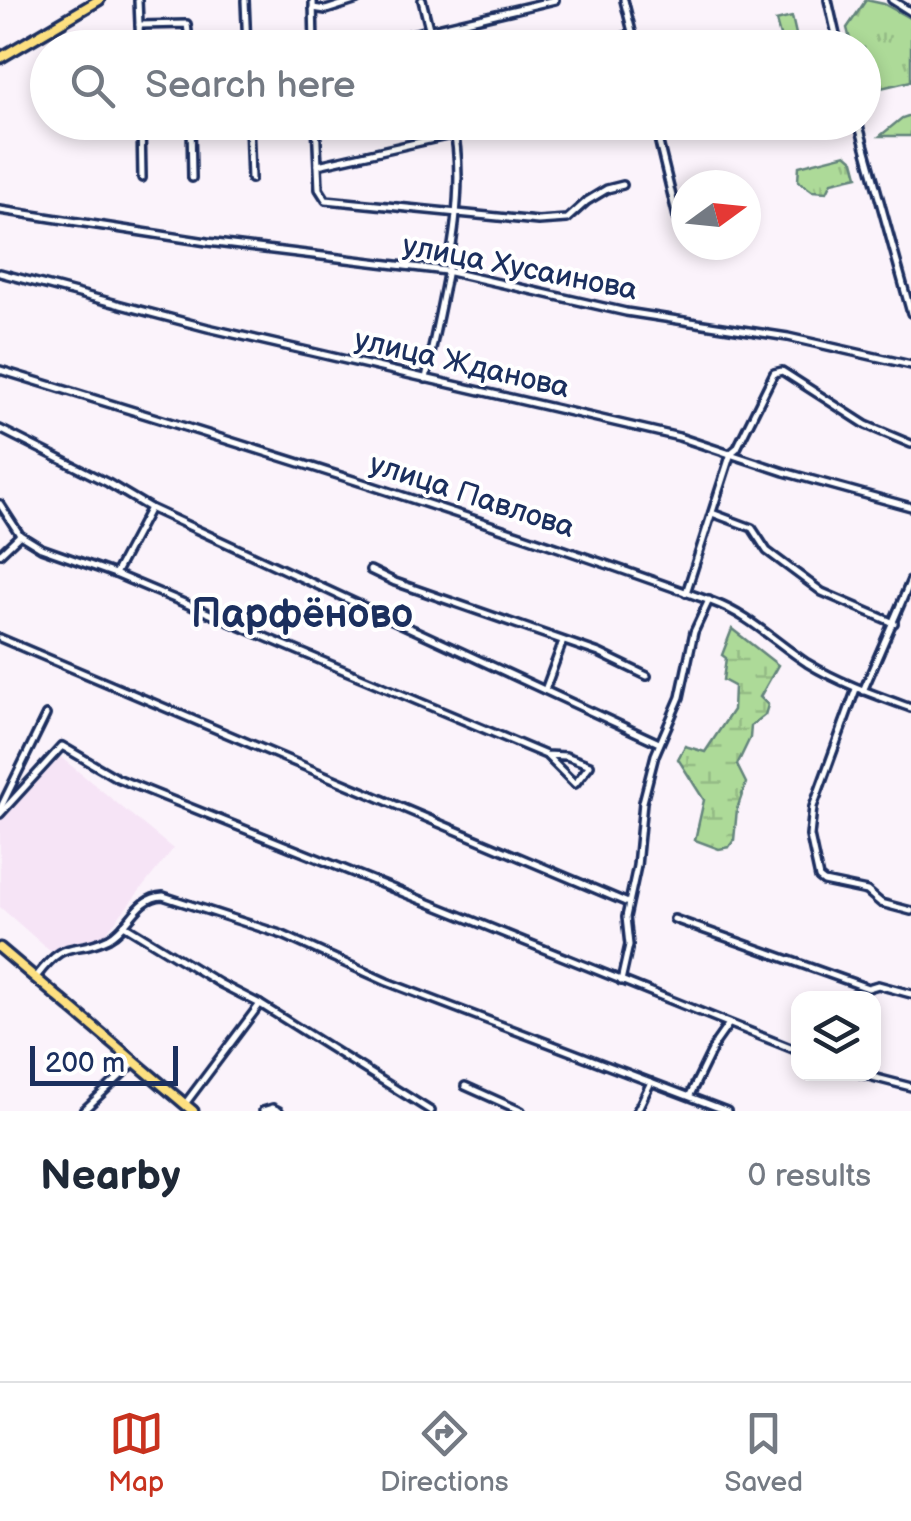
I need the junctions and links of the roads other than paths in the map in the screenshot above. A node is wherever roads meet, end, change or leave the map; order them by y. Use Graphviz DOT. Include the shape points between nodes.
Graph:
graph roads {
  1 [pos="99,0"];
  2 [pos="138,0"];
  3 [pos="245,0"];
  4 [pos="358,0"];
  5 [pos="422,0"];
  6 [pos="555,0"];
  7 [pos="624,0"];
  8 [pos="828,0"];
  9 [pos="892,0"];
  10 [pos="313,4"];
  11 [pos="911,12"];
  12 [pos="139,25"];
  13 [pos="48,30"];
  14 [pos="139,30"];
  15 [pos="190,30"];
  16 [pos="246,30"];
  17 [pos="314,30"];
  18 [pos="429,30"];
  19 [pos="631,30"];
  20 [pos="835,30"];
  21 [pos="30,40"];
  22 [pos="0,58"];
  23 [pos="141,140"];
  24 [pos="192,140"];
  25 [pos="250,140"];
  26 [pos="317,140"];
  27 [pos="428,140"];
  28 [pos="456,140"];
  29 [pos="658,140"];
  30 [pos="863,140"];
  31 [pos="318,165"];
  32 [pos="142,178"];
  33 [pos="192,178"];
  34 [pos="251,180"];
  35 [pos="623,185"];
  36 [pos="671,192"];
  37 [pos="0,210"];
  38 [pos="456,212"];
  39 [pos="446,271"];
  40 [pos="0,273"];
  41 [pos="911,313"];
  42 [pos="911,365"];
  43 [pos="0,370"];
  44 [pos="426,379"];
  45 [pos="0,429"];
  46 [pos="911,444"];
  47 [pos="730,453"];
  48 [pos="0,504"];
  49 [pos="150,508"];
  50 [pos="911,508"];
  51 [pos="712,512"];
  52 [pos="20,535"];
  53 [pos="0,554"];
  54 [pos="370,570"];
  55 [pos="116,574"];
  56 [pos="911,580"];
  57 [pos="686,593"];
  58 [pos="709,600"];
  59 [pos="894,624"];
  60 [pos="0,638"];
  61 [pos="564,640"];
  62 [pos="647,676"];
  63 [pos="545,690"];
  64 [pos="860,690"];
  65 [pos="911,708"];
  66 [pos="46,714"];
  67 [pos="659,743"];
  68 [pos="546,756"];
  69 [pos="0,812"];
  70 [pos="628,903"];
  71 [pos="911,911"];
  72 [pos="674,918"];
  73 [pos="124,925"];
  74 [pos="0,948"];
  75 [pos="36,978"];
  76 [pos="621,981"];
  77 [pos="868,988"];
  78 [pos="867,991"];
  79 [pos="911,994"];
  80 [pos="260,1004"];
  81 [pos="728,1025"];
  82 [pos="791,1048"];
  83 [pos="136,1061"];
  84 [pos="881,1079"];
  85 [pos="651,1081"];
  86 [pos="465,1086"];
  87 [pos="911,1087"];
  88 [pos="690,1096"];
  89 [pos="185,1104"];
  90 [pos="722,1110"];
  91 [pos="83,1111"];
  92 [pos="193,1111"];
  93 [pos="263,1111"];
  94 [pos="278,1111"];
  95 [pos="430,1111"];
  96 [pos="522,1111"];
  97 [pos="637,1111"];
  1 -- 13 [label="main road"];
  2 -- 12 [label="street"];
  3 -- 16 [label="street"];
  4 -- 10 [label="street" via="326,10"];
  5 -- 18 [label="street"];
  6 -- 18 [label="street"];
  7 -- 19 [label="street"];
  8 -- 20 [label="street"];
  9 -- 11 [label="street"];
  10 -- 17 [label="street"];
  12 -- 14 [label="street"];
  12 -- 15 [label="street" via="186,24"];
  21 -- 22 [label="main road"];
  23 -- 32 [label="street"];
  24 -- 33 [label="street"];
  25 -- 34 [label="street"];
  26 -- 31 [label="street"];
  27 -- 31 [label="street"];
  28 -- 38 [label="street"];
  29 -- 36 [label="street"];
  30 -- 41 [label="street"];
  31 -- 38 [label="street" via="326,200"];
  35 -- 38 [label="street" via="587,201 567,219"];
  37 -- 39 [label="street, улица Хусаинова"];
  38 -- 39 [label="street"];
  39 -- 42 [label="street, улица Хусаинова"];
  39 -- 44 [label="street"];
  40 -- 44 [label="street, улица Жданова"];
  43 -- 57 [label="street, улица Павлова" via="464,515"];
  44 -- 47 [label="street, улица Жданова"];
  45 -- 49 [label="street"];
  46 -- 47 [label="street" via="782,371 774,373"];
  47 -- 50 [label="street, улица Жданова"];
  47 -- 51 [label="street"];
  48 -- 52 [label="street"];
  49 -- 55 [label="street"];
  49 -- 63 [label="street"];
  51 -- 57 [label="street"];
  51 -- 59 [label="street" via="752,528 767,551 822,592"];
  52 -- 53 [label="street"];
  52 -- 55 [label="street"];
  54 -- 61 [label="street"];
  55 -- 68 [label="street"];
  56 -- 59 [label="street"];
  57 -- 58 [label="street, улица Павлова"];
  58 -- 64 [label="street, улица Павлова"];
  58 -- 67 [label="street"];
  59 -- 64 [label="street"];
  60 -- 70 [label="street"];
  61 -- 62 [label="street"];
  61 -- 63 [label="street"];
  63 -- 67 [label="street"];
  64 -- 65 [label="street, улица Павлова"];
  64 -- 71 [label="street" via="812,808 819,878"];
  66 -- 69 [label="street"];
  67 -- 70 [label="street"];
  68 -- 68 [label="street" via="575,784 590,766 566,756"];
  69 -- 76 [label="street" via="62,746 117,778"];
  70 -- 76 [label="street"];
  72 -- 77 [label="street"];
  73 -- 75 [label="street" via="109,938 60,950"];
  73 -- 80 [label="street"];
  73 -- 85 [label="street" via="146,901 163,896 283,935 387,982"];
  74 -- 75 [label="main road"];
  75 -- 83 [label="main road"];
  76 -- 81 [label="street"];
  77 -- 78 [label="street"];
  77 -- 79 [label="street"];
  80 -- 89 [label="street"];
  80 -- 95 [label="street"];
  81 -- 82 [label="street"];
  81 -- 88 [label="street"];
  83 -- 89 [label="main road"];
  83 -- 91 [label="street"];
  84 -- 87 [label="street"];
  85 -- 88 [label="street"];
  85 -- 97 [label="street"];
  86 -- 96 [label="street"];
  88 -- 90 [label="street"];
  89 -- 92 [label="main road"];
  93 -- 94 [label="street"];
}
